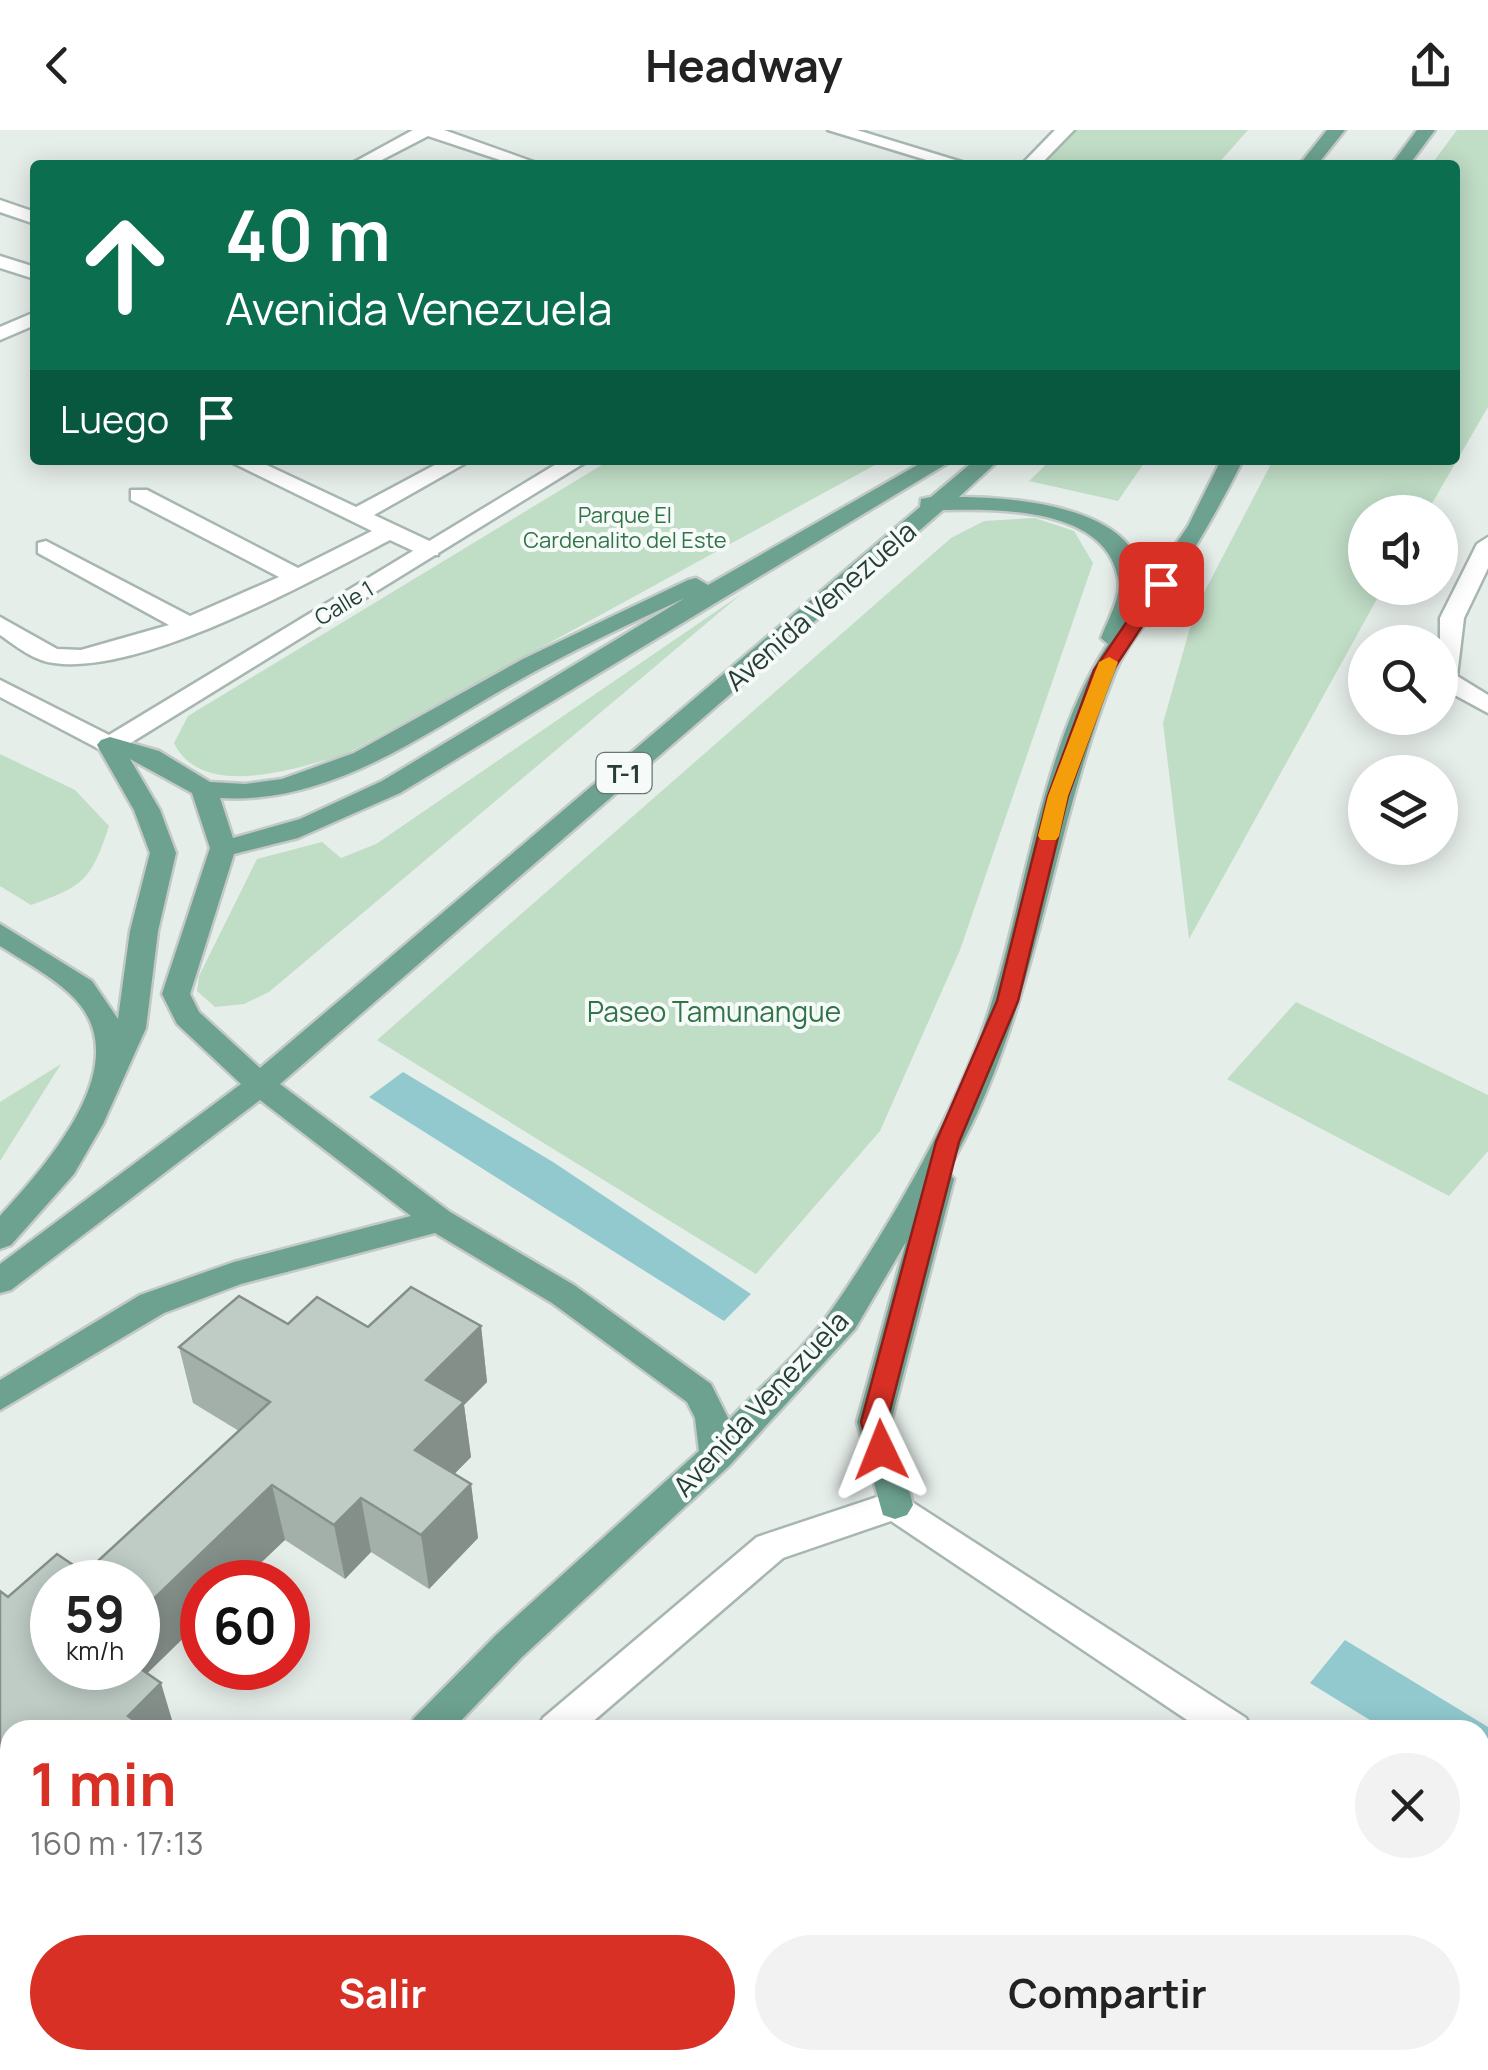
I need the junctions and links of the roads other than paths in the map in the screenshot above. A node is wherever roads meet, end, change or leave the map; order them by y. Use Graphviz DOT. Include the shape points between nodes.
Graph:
graph roads {
  1 [pos="427,130"];
  2 [pos="836,130"];
  3 [pos="1065,130"];
  4 [pos="1336,130"];
  5 [pos="1426,130"];
  6 [pos="368,160"];
  7 [pos="519,160"];
  8 [pos="945,160"];
  9 [pos="1035,160"];
  10 [pos="1312,160"];
  11 [pos="1404,160"];
  12 [pos="0,206"];
  13 [pos="30,216"];
  14 [pos="0,262"];
  15 [pos="30,271"];
  16 [pos="30,320"];
  17 [pos="1,333"];
  18 [pos="249,465"];
  19 [pos="439,465"];
  20 [pos="570,465"];
  21 [pos="933,465"];
  22 [pos="982,465"];
  23 [pos="1230,465"];
  24 [pos="138,495"];
  25 [pos="938,504"];
  26 [pos="858,506"];
  27 [pos="357,515"];
  28 [pos="390,531"];
  29 [pos="804,537"];
  30 [pos="1488,544"];
  31 [pos="46,548"];
  32 [pos="430,550"];
  33 [pos="299,578"];
  34 [pos="0,624"];
  35 [pos="186,624"];
  36 [pos="1103,670"];
  37 [pos="0,687"];
  38 [pos="1488,706"];
  39 [pos="110,745"];
  40 [pos="204,790"];
  41 [pos="223,848"];
  42 [pos="0,933"];
  43 [pos="106,1081"];
  44 [pos="260,1085"];
  45 [pos="948,1142"];
  46 [pos="438,1220"];
  47 [pos="0,1237"];
  48 [pos="0,1281"];
  49 [pos="0,1397"];
  50 [pos="717,1456"];
  51 [pos="895,1505"];
  52 [pos="436,1720"];
  53 [pos="568,1720"];
  54 [pos="1218,1720"];
  1 -- 6 [label="street"];
  1 -- 7 [label="street"];
  2 -- 8 [label="street"];
  3 -- 9 [label="street"];
  4 -- 10 [label="main road"];
  5 -- 11 [label="main road"];
  12 -- 13 [label="street"];
  14 -- 15 [label="street"];
  16 -- 17 [label="street"];
  18 -- 27 [label="street"];
  19 -- 27 [label="street"];
  20 -- 32 [label="street, Calle 1"];
  21 -- 26 [label="main road"];
  22 -- 25 [label="main road, Avenida Venezuela / T-1"];
  23 -- 36 [label="main road, Avenida Venezuela" via="1200,526"];
  24 -- 33 [label="street"];
  25 -- 26 [label="main road"];
  25 -- 36 [label="main road" via="1014,504 1066,516 1103,534 1130,581"];
  25 -- 44 [label="main road, Avenida Venezuela / T-1"];
  26 -- 29 [label="main road"];
  27 -- 28 [label="street"];
  28 -- 32 [label="street"];
  28 -- 33 [label="street"];
  29 -- 40 [label="main road" via="596,630 358,760 270,790"];
  29 -- 41 [label="main road" via="390,787 325,819"];
  30 -- 38 [label="street" via="1452,618 1444,679"];
  31 -- 35 [label="street"];
  32 -- 39 [label="street, Calle 1"];
  33 -- 35 [label="street"];
  34 -- 35 [label="street" via="54,656 81,659"];
  36 -- 45 [label="main road, Avenida Venezuela" via="1058,796 1008,1001"];
  37 -- 39 [label="street"];
  39 -- 40 [label="main road" via="150,756"];
  39 -- 43 [label="main road" via="163,853 144,931 132,1028"];
  40 -- 41 [label="main road"];
  41 -- 44 [label="main road" via="176,994 187,1017"];
  42 -- 43 [label="main road" via="82,988 110,1030"];
  43 -- 47 [label="main road" via="63,1166"];
  44 -- 46 [label="main road"];
  44 -- 48 [label="main road, Avenida Venezuela / T-1"];
  45 -- 50 [label="main road, Avenida Venezuela" via="843,1320"];
  45 -- 51 [label="main road" via="874,1422"];
  46 -- 49 [label="main road" via="234,1274 152,1304"];
  46 -- 50 [label="main road" via="563,1294 699,1393 712,1418"];
  50 -- 52 [label="main road, Avenida Venezuela"];
  51 -- 53 [label="street" via="770,1547"];
  51 -- 54 [label="street"];
}
